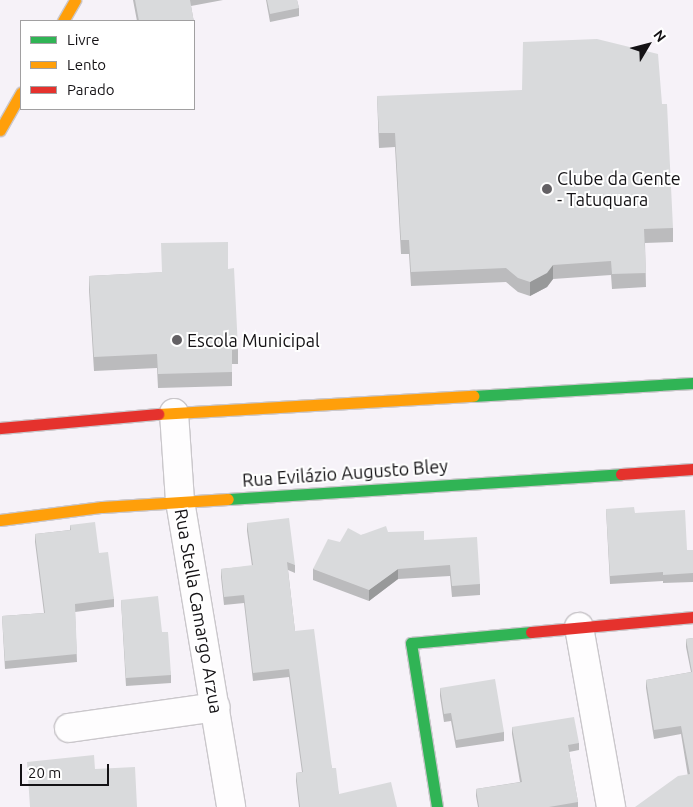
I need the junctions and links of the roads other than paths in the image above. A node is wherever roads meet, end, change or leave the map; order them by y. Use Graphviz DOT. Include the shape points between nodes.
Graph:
graph roads {
  1 [pos="75,0"];
  2 [pos="64,20"];
  3 [pos="20,95"];
  4 [pos="0,130"];
  5 [pos="693,383"];
  6 [pos="174,414"];
  7 [pos="0,428"];
  8 [pos="693,469"];
  9 [pos="180,501"];
  10 [pos="0,520"];
  11 [pos="693,617"];
  12 [pos="579,627"];
  13 [pos="216,707"];
  14 [pos="69,728"];
  15 [pos="231,807"];
  16 [pos="437,807"];
  17 [pos="611,807"];
  1 -- 2 [label="street"];
  3 -- 4 [label="street"];
  5 -- 6 [label="street"];
  6 -- 7 [label="street"];
  6 -- 9 [label="street, Rua Stella Camargo Arzua"];
  8 -- 9 [label="street, Rua Evilázio Augusto Bley"];
  9 -- 10 [label="street, Rua Evilázio Augusto Bley"];
  9 -- 13 [label="street, Rua Stella Camargo Arzua"];
  11 -- 12 [label="street"];
  12 -- 16 [label="street" via="411,643"];
  12 -- 17 [label="street"];
  13 -- 14 [label="street"];
  13 -- 15 [label="street, Rua Stella Camargo Arzua"];
}
